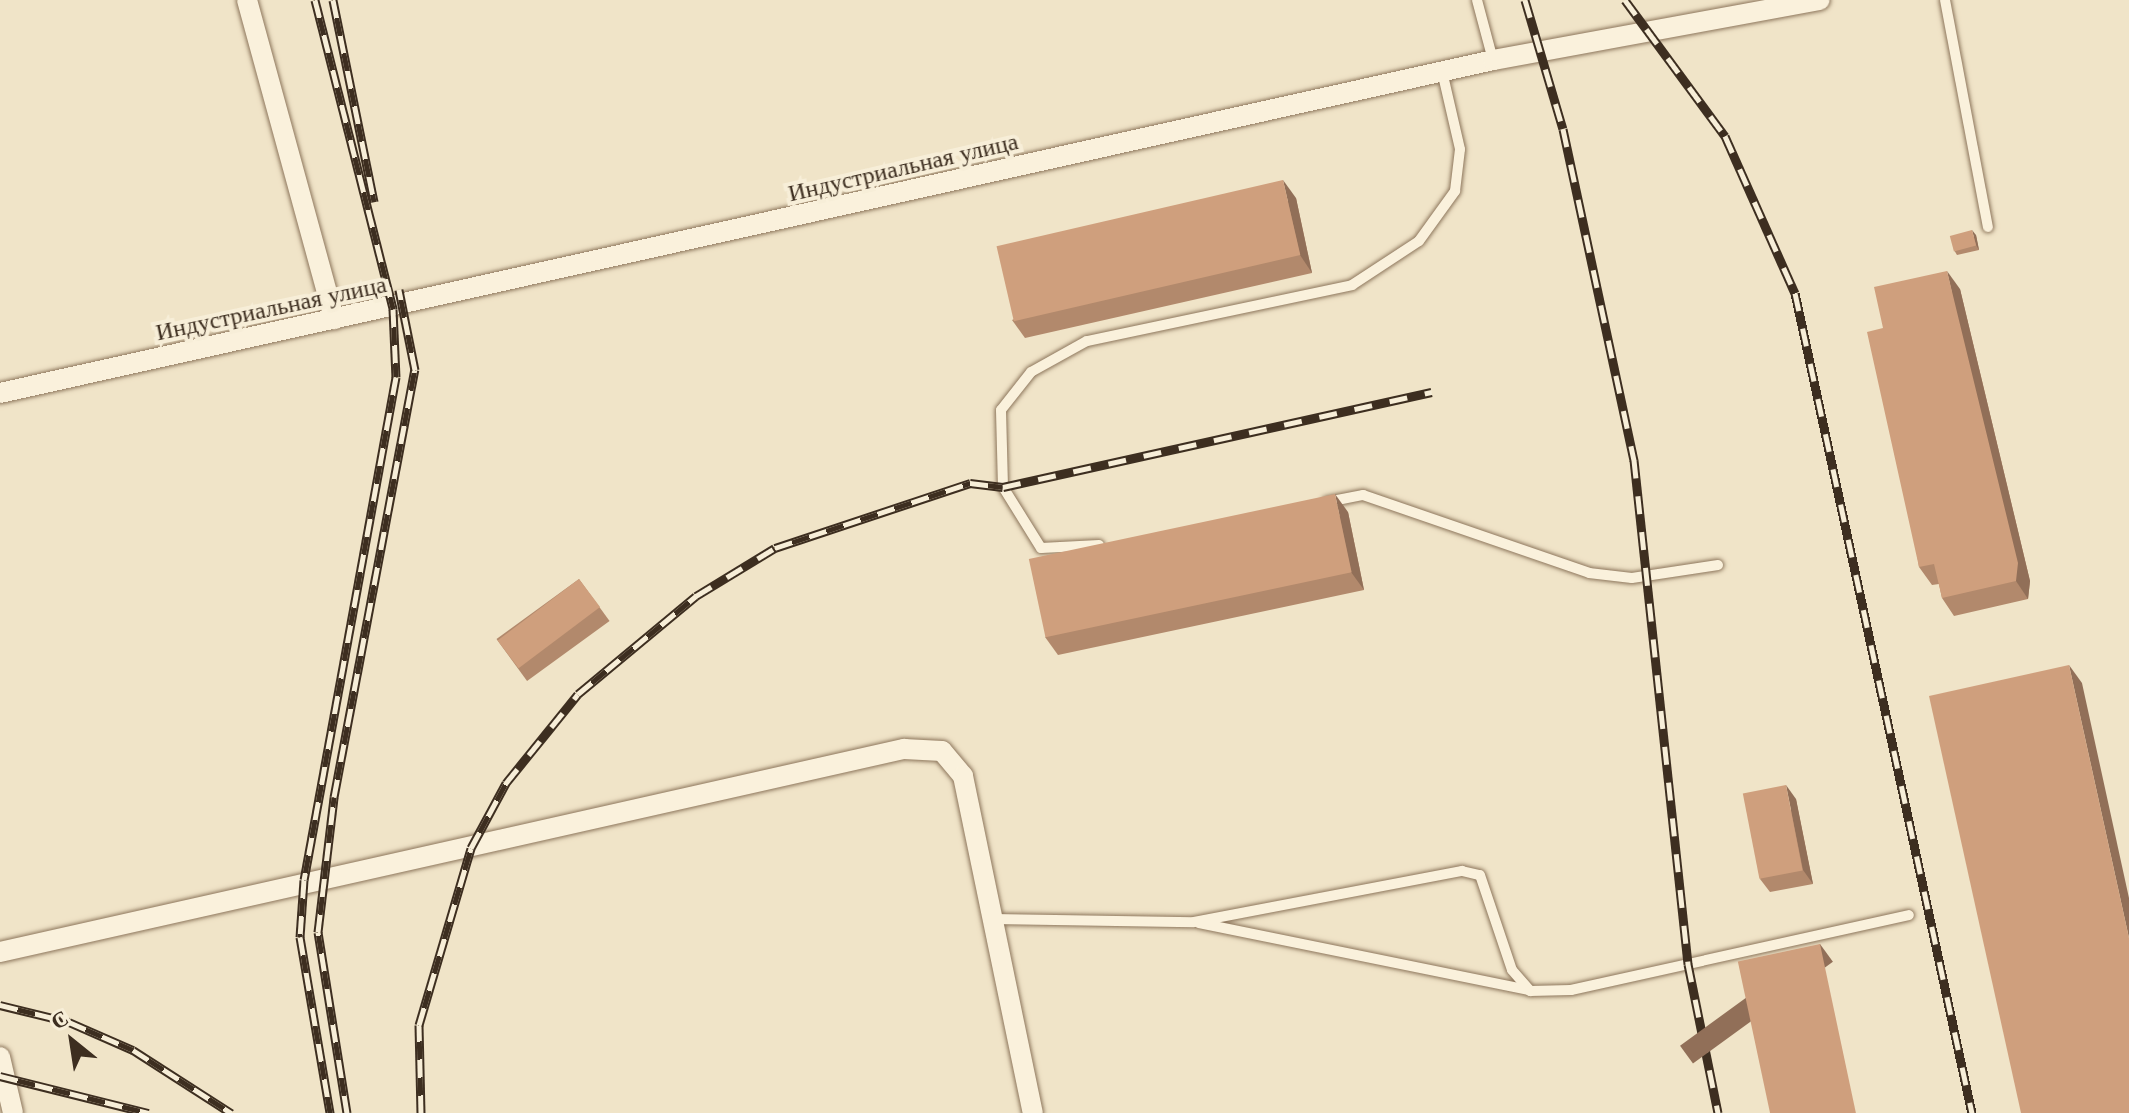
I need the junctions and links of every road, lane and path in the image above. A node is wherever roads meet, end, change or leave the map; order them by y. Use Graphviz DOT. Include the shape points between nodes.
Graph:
graph roads {
  1 [pos="247,0"];
  2 [pos="1477,0"];
  3 [pos="1820,0"];
  4 [pos="1945,0"];
  5 [pos="1493,60"];
  6 [pos="1442,71"];
  7 [pos="1988,227"];
  8 [pos="334,319"];
  9 [pos="0,393"];
  10 [pos="1319,503"];
  11 [pos="1110,542"];
  12 [pos="1718,565"];
  13 [pos="1909,915"];
  14 [pos="993,919"];
  15 [pos="1194,922"];
  16 [pos="0,952"];
  17 [pos="1530,991"];
  18 [pos="0,1057"];
  19 [pos="13,1113"];
  20 [pos="1033,1113"];
  1 -- 8 [label="street"];
  2 -- 5 [label="lane"];
  3 -- 5 [label="street, Индустриальная улица"];
  4 -- 7 [label="lane"];
  5 -- 6 [label="street, Индустриальная улица"];
  6 -- 8 [label="street, Индустриальная улица"];
  6 -- 11 [label="lane" via="1460,149 1455,191 1419,241 1352,285 1087,341 1031,372 1001,410 1003,487 1041,548"];
  8 -- 9 [label="street, Индустриальная улица"];
  10 -- 12 [label="lane" via="1363,495 1589,573 1632,578"];
  13 -- 17 [label="lane" via="1571,990"];
  14 -- 15 [label="lane"];
  14 -- 16 [label="street" via="963,776 942,751 904,749"];
  14 -- 20 [label="street"];
  15 -- 17 [label="lane"];
  15 -- 17 [label="lane" via="1462,871 1480,875 1512,970"];
  18 -- 19 [label="street"];
}
